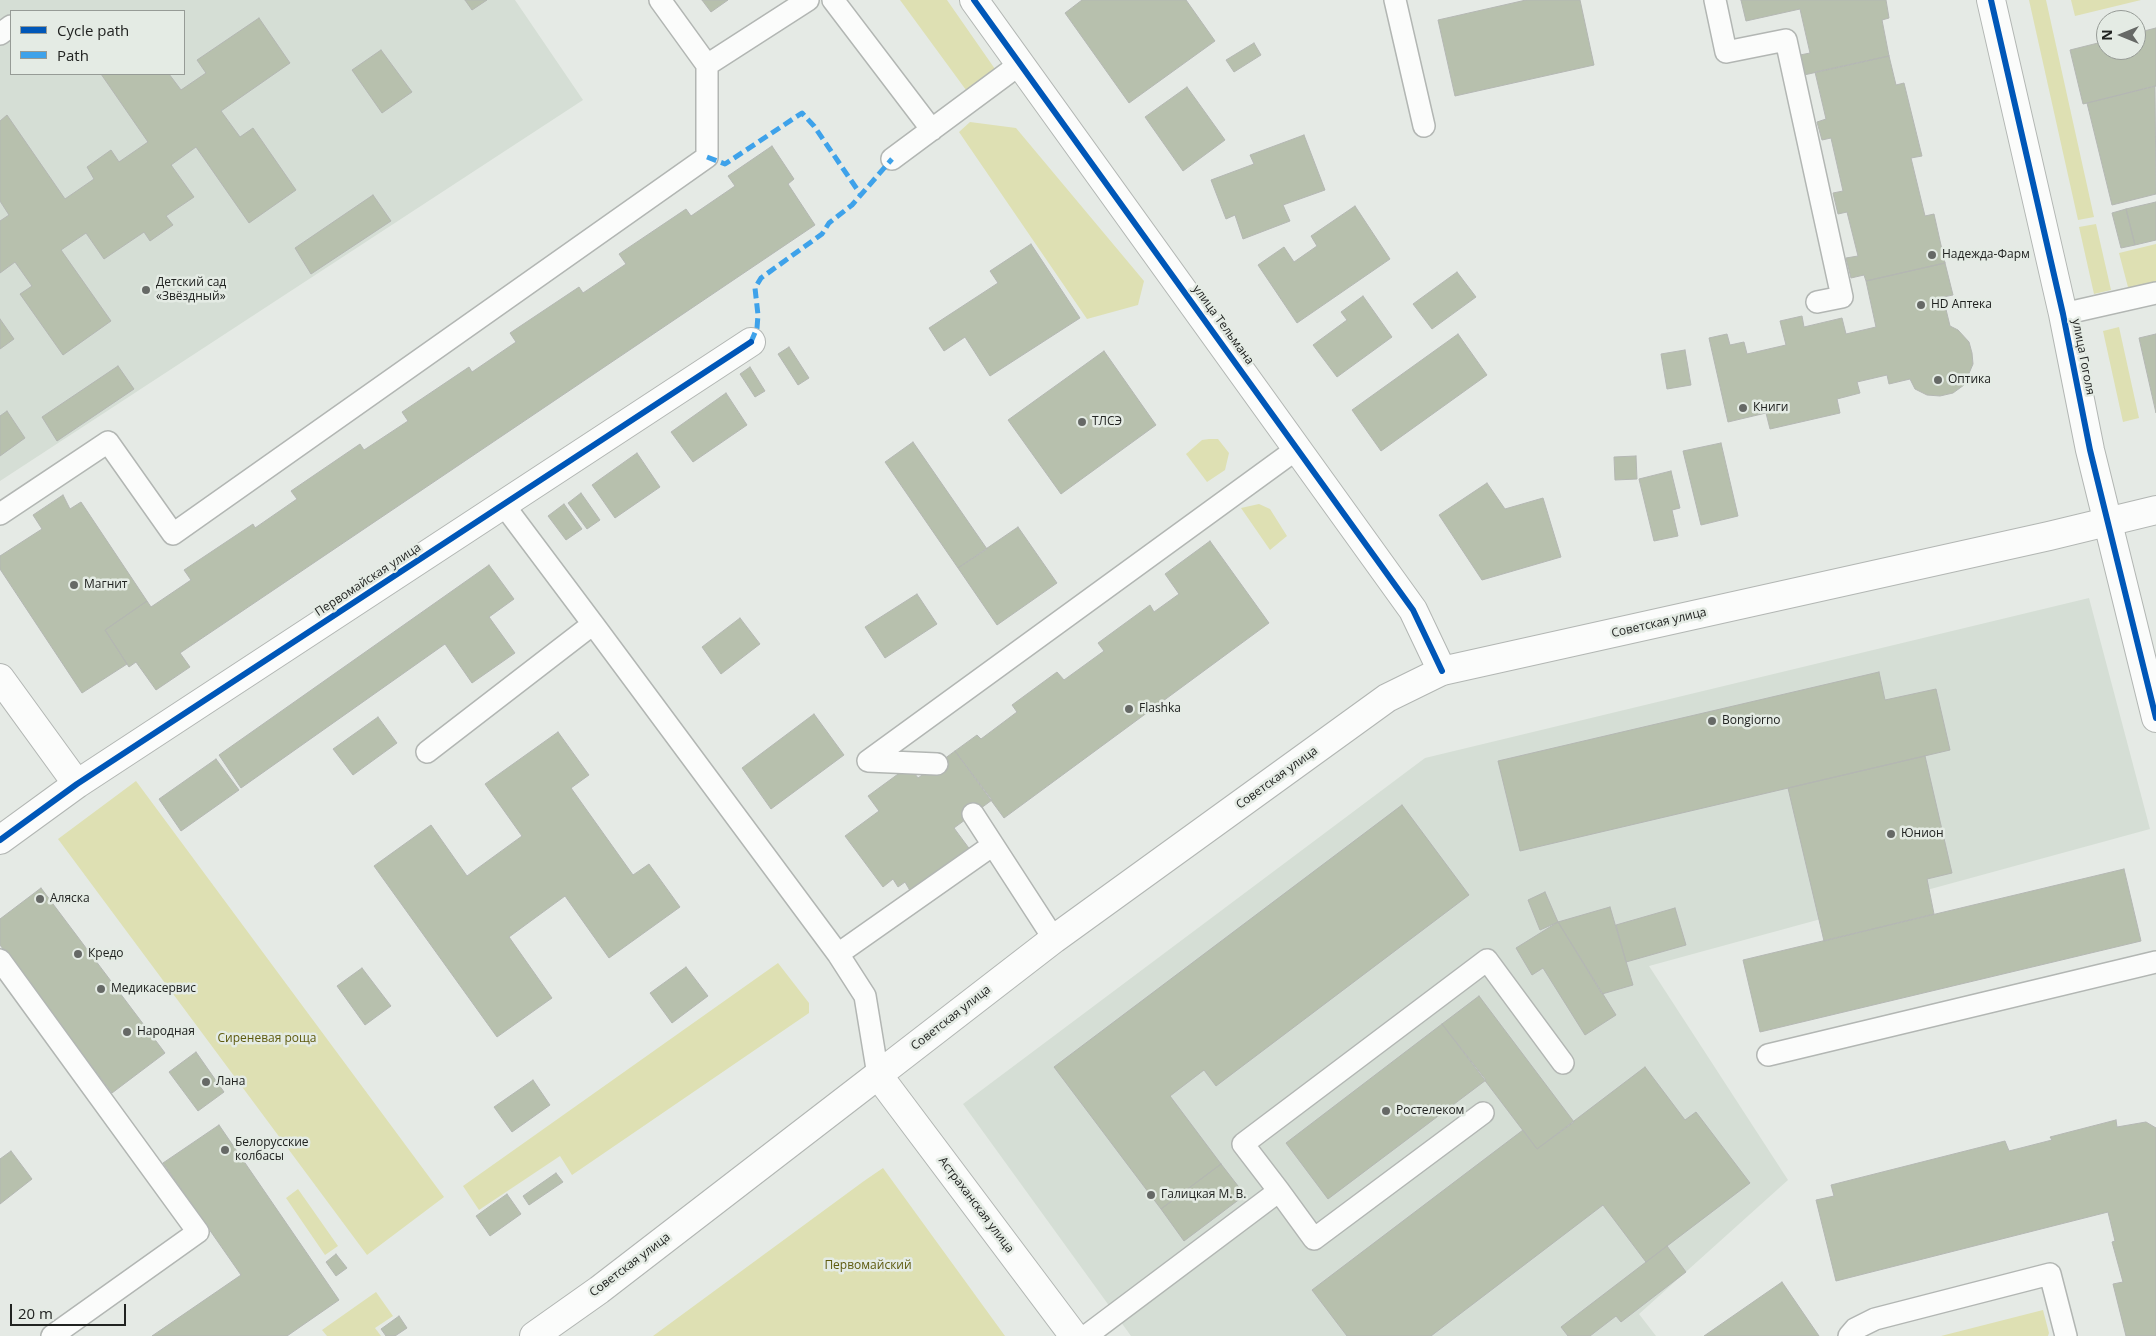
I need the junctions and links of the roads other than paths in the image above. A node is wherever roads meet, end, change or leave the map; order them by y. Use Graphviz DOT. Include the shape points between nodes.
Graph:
graph roads {
  1 [pos="660,0"];
  2 [pos="808,0"];
  3 [pos="833,0"];
  4 [pos="974,0"];
  5 [pos="1395,0"];
  6 [pos="1715,0"];
  7 [pos="1991,0"];
  8 [pos="1020,64"];
  9 [pos="707,65"];
  10 [pos="1424,126"];
  11 [pos="932,130"];
  12 [pos="892,159"];
  13 [pos="2156,293"];
  14 [pos="1817,302"];
  15 [pos="2063,314"];
  16 [pos="751,342"];
  17 [pos="1298,448"];
  18 [pos="503,504"];
  19 [pos="2156,510"];
  20 [pos="0,514"];
  21 [pos="2109,522"];
  22 [pos="594,624"];
  23 [pos="1442,671"];
  24 [pos="0,678"];
  25 [pos="2156,718"];
  26 [pos="427,752"];
  27 [pos="937,764"];
  28 [pos="77,784"];
  29 [pos="973,814"];
  30 [pos="0,840"];
  31 [pos="993,846"];
  32 [pos="1054,938"];
  33 [pos="838,954"];
  34 [pos="0,960"];
  35 [pos="2156,962"];
  36 [pos="1768,1055"];
  37 [pos="1563,1063"];
  38 [pos="878,1075"];
  39 [pos="1483,1113"];
  40 [pos="1279,1191"];
  41 [pos="52,1336"];
  42 [pos="534,1336"];
  43 [pos="1074,1336"];
  44 [pos="1086,1336"];
  45 [pos="1849,1336"];
  46 [pos="2066,1336"];
  1 -- 9 [label="lane"];
  2 -- 9 [label="lane"];
  3 -- 11 [label="lane"];
  4 -- 8 [label="street, улица Тельмана"];
  5 -- 10 [label="lane"];
  6 -- 14 [label="lane" via="1726,52 1786,40 1842,297"];
  7 -- 15 [label="street, улица Гоголя"];
  8 -- 11 [label="lane"];
  8 -- 17 [label="street, улица Тельмана"];
  9 -- 20 [label="lane" via="708,157 173,534 108,442"];
  11 -- 12 [label="lane"];
  13 -- 15 [label="lane"];
  15 -- 21 [label="street, улица Гоголя" via="2090,450"];
  16 -- 18 [label="street, Первомайская улица"];
  17 -- 23 [label="street, улица Тельмана" via="1413,610"];
  17 -- 27 [label="lane" via="868,761"];
  18 -- 22 [label="lane"];
  18 -- 28 [label="street, Первомайская улица"];
  19 -- 21 [label="street, Советская улица"];
  21 -- 23 [label="street, Советская улица"];
  21 -- 25 [label="street, улица Гоголя"];
  22 -- 26 [label="lane"];
  22 -- 33 [label="lane"];
  23 -- 32 [label="street, Советская улица" via="1387,698"];
  24 -- 28 [label="street"];
  28 -- 30 [label="street, Первомайская улица"];
  29 -- 31 [label="lane"];
  31 -- 32 [label="lane"];
  31 -- 33 [label="lane"];
  32 -- 38 [label="street, Советская улица"];
  33 -- 38 [label="lane" via="865,996"];
  34 -- 41 [label="lane" via="198,1232"];
  35 -- 36 [label="lane"];
  37 -- 40 [label="lane" via="1487,960 1243,1144"];
  38 -- 42 [label="street, Советская улица" via="599,1290"];
  38 -- 43 [label="street, Астраханская улица"];
  39 -- 40 [label="lane" via="1314,1239"];
  40 -- 44 [label="lane"];
  45 -- 46 [label="lane" via="1855,1329 1875,1319 2050,1274"];
}
